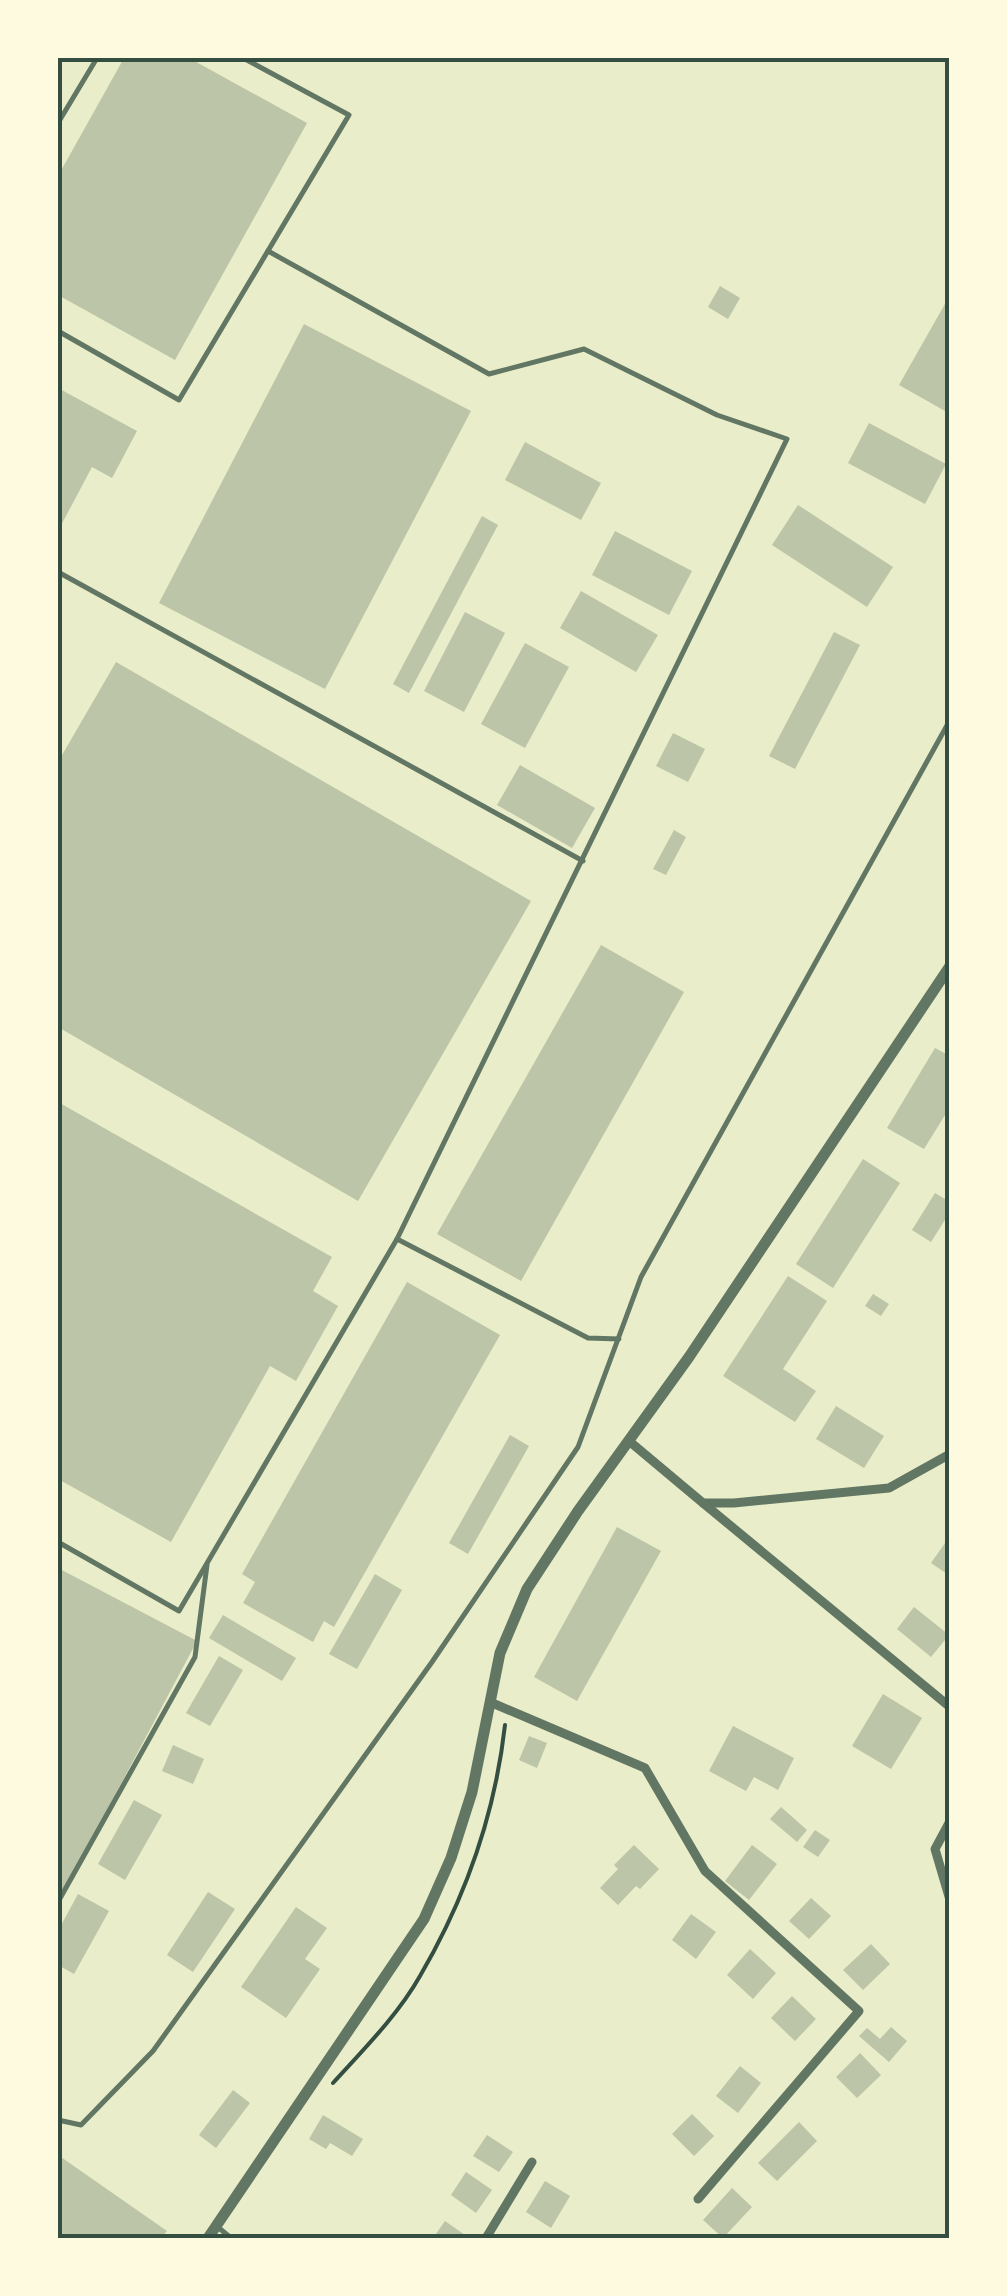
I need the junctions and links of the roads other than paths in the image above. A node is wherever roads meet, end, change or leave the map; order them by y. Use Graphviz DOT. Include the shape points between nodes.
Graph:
graph roads {
  1 [pos="98,58"];
  2 [pos="244,58"];
  3 [pos="58,124"];
  4 [pos="268,251"];
  5 [pos="58,330"];
  6 [pos="58,572"];
  7 [pos="950,720"];
  8 [pos="583,861"];
  9 [pos="950,966"];
  10 [pos="397,1240"];
  11 [pos="618,1338"];
  12 [pos="629,1441"];
  13 [pos="950,1454"];
  14 [pos="703,1503"];
  15 [pos="58,1542"];
  16 [pos="207,1562"];
  17 [pos="490,1702"];
  18 [pos="950,1707"];
  19 [pos="950,1821"];
  20 [pos="950,1900"];
  21 [pos="58,1902"];
  22 [pos="58,2120"];
  23 [pos="532,2162"];
  24 [pos="698,2200"];
  25 [pos="216,2226"];
  26 [pos="208,2238"];
  27 [pos="231,2238"];
  28 [pos="486,2238"];
  1 -- 3 [label="lane"];
  2 -- 4 [label="lane" via="349,115"];
  4 -- 5 [label="lane" via="179,400"];
  4 -- 8 [label="lane" via="489,374 584,349 717,415 787,439"];
  6 -- 8 [label="lane"];
  7 -- 11 [label="lane" via="650,1261"];
  8 -- 10 [label="lane"];
  9 -- 12 [label="street"];
  10 -- 11 [label="lane" via="588,1338"];
  10 -- 16 [label="lane"];
  11 -- 22 [label="lane" via="578,1446 354,1772 152,2051 81,2125"];
  12 -- 14 [label="street"];
  12 -- 17 [label="street" via="527,1589 500,1653"];
  13 -- 14 [label="street" via="888,1488"];
  14 -- 18 [label="street"];
  15 -- 16 [label="lane" via="178,1611"];
  16 -- 21 [label="lane" via="195,1657"];
  17 -- 24 [label="street" via="645,1768 705,1871 859,2011"];
  17 -- 25 [label="street" via="472,1792 424,1920"];
  19 -- 20 [label="street" via="935,1849"];
  23 -- 28 [label="street"];
  25 -- 26 [label="street"];
  25 -- 27 [label="lane"];
}
